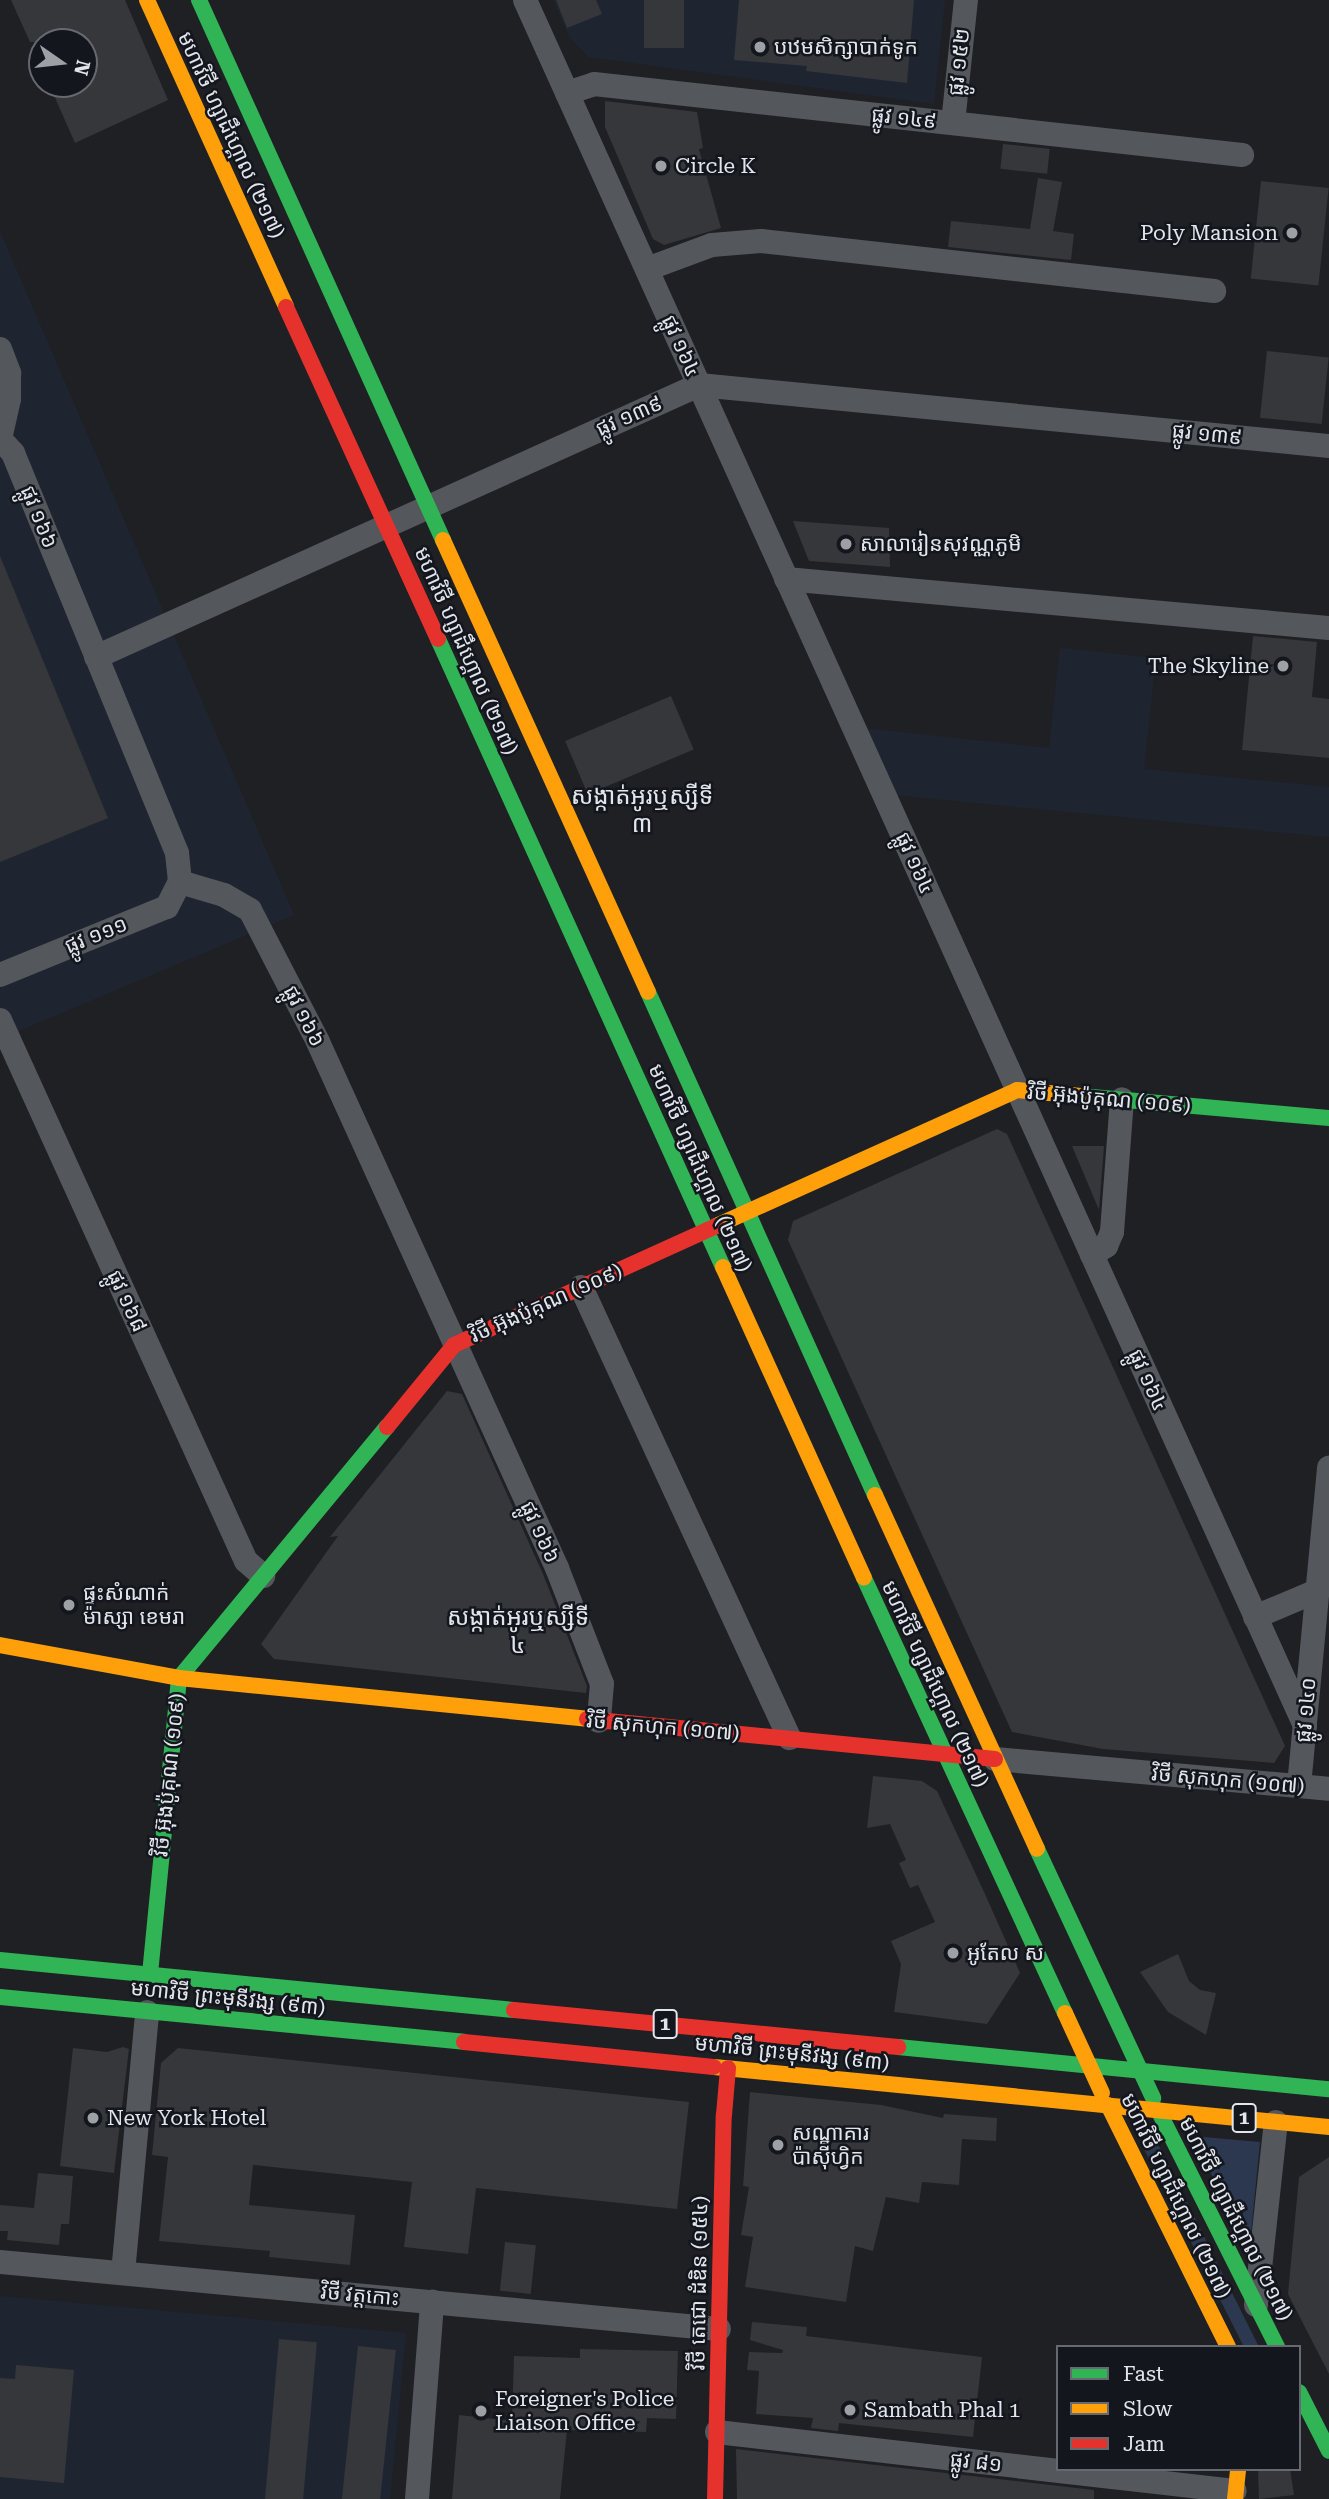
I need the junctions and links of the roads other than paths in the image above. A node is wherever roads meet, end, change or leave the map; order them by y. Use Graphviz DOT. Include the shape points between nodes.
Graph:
graph roads {
  1 [pos="147,0"];
  2 [pos="199,0"];
  3 [pos="525,0"];
  4 [pos="966,0"];
  5 [pos="567,93"];
  6 [pos="953,123"];
  7 [pos="1242,155"];
  8 [pos="647,269"];
  9 [pos="1214,291"];
  10 [pos="0,349"];
  11 [pos="699,384"];
  12 [pos="0,439"];
  13 [pos="1329,446"];
  14 [pos="430,507"];
  15 [pos="387,526"];
  16 [pos="786,579"];
  17 [pos="1329,628"];
  18 [pos="96,657"];
  19 [pos="180,882"];
  20 [pos="0,975"];
  21 [pos="0,1020"];
  22 [pos="1017,1090"];
  23 [pos="1122,1099"];
  24 [pos="1329,1118"];
  25 [pos="748,1212"];
  26 [pos="706,1231"];
  27 [pos="1092,1255"];
  28 [pos="581,1287"];
  29 [pos="454,1345"];
  30 [pos="1329,1466"];
  31 [pos="263,1576"];
  32 [pos="1317,1591"];
  33 [pos="1255,1617"];
  34 [pos="0,1645"];
  35 [pos="179,1678"];
  36 [pos="599,1721"];
  37 [pos="1305,1726"];
  38 [pos="789,1738"];
  39 [pos="944,1754"];
  40 [pos="995,1759"];
  41 [pos="1299,1786"];
  42 [pos="1329,1789"];
  43 [pos="0,1960"];
  44 [pos="150,1974"];
  45 [pos="0,1997"];
  46 [pos="147,2012"];
  47 [pos="1088,2065"];
  48 [pos="728,2068"];
  49 [pos="1140,2071"];
  50 [pos="1329,2089"];
  51 [pos="1108,2105"];
  52 [pos="1158,2110"];
  53 [pos="1276,2122"];
  54 [pos="1329,2127"];
  55 [pos="0,2262"];
  56 [pos="123,2273"];
  57 [pos="432,2302"];
  58 [pos="1256,2305"];
  59 [pos="719,2329"];
  60 [pos="1227,2345"];
  61 [pos="1276,2345"];
  62 [pos="1301,2396"];
  63 [pos="717,2432"];
  64 [pos="1329,2451"];
  65 [pos="1056,2467"];
  66 [pos="1092,2471"];
  67 [pos="1236,2486"];
  68 [pos="417,2499"];
  69 [pos="715,2499"];
  1 -- 15 [label="main road, មហាវិថី ហ្សាដឹហ្គោល (២១៧)"];
  2 -- 14 [label="main road, មហាវិថី ហ្សាដឹហ្គោល (២១៧)"];
  3 -- 5 [label="street, ផ្លូវ ១៦៤"];
  4 -- 6 [label="street, ផ្លូវ ១៥២"];
  5 -- 6 [label="street, ផ្លូវ ១៤៩" via="594,84"];
  5 -- 8 [label="street, ផ្លូវ ១៦៤"];
  6 -- 7 [label="street, ផ្លូវ ១៤៩"];
  8 -- 9 [label="street" via="712,246 761,241"];
  8 -- 11 [label="street, ផ្លូវ ១៦៤"];
  10 -- 12 [label="street, ផ្លូវ ១៦៦" via="9,373 9,399"];
  11 -- 13 [label="street, ផ្លូវ ១៣៩"];
  11 -- 14 [label="street, ផ្លូវ ១៣៩"];
  11 -- 16 [label="street, ផ្លូវ ១៦៤"];
  12 -- 18 [label="street, ផ្លូវ ១៦៦" via="13,453"];
  14 -- 15 [label="street, ផ្លូវ ១៣៩"];
  14 -- 25 [label="main road, មហាវិថី ហ្សាដឹហ្គោល (២១៧)"];
  15 -- 18 [label="street, ផ្លូវ ១៣៩"];
  15 -- 26 [label="main road, មហាវិថី ហ្សាដឹហ្គោល (២១៧)"];
  16 -- 17 [label="street"];
  16 -- 22 [label="street, ផ្លូវ ១៦៤"];
  18 -- 19 [label="street, ផ្លូវ ១៦៦" via="177,853"];
  19 -- 20 [label="street, ផ្លូវ ១១១" via="167,906"];
  19 -- 29 [label="street, ផ្លូវ ១៦៦" via="224,895 250,910 318,1042"];
  21 -- 31 [label="street, ផ្លូវ ១៦៨" via="246,1561"];
  22 -- 23 [label="main road, វិថី អ៊ុងប៉ូគុណ (១០៩)"];
  22 -- 25 [label="main road, វិថី អ៊ុងប៉ូគុណ (១០៩)"];
  22 -- 27 [label="street, ផ្លូវ ១៦៤"];
  23 -- 24 [label="main road, វិថី អ៊ុងប៉ូគុណ (១០៩)"];
  23 -- 27 [label="street" via="1112,1232 1106,1246"];
  25 -- 26 [label="main road, វិថី អ៊ុងប៉ូគុណ (១០៩)"];
  25 -- 40 [label="main road, មហាវិថី ហ្សាដឹហ្គោល (២១៧)"];
  26 -- 28 [label="main road, វិថី អ៊ុងប៉ូគុណ (១០៩)"];
  26 -- 39 [label="main road, មហាវិថី ហ្សាដឹហ្គោល (២១៧)"];
  27 -- 33 [label="street, ផ្លូវ ១៦៤"];
  28 -- 29 [label="main road, វិថី អ៊ុងប៉ូគុណ (១០៩)"];
  28 -- 38 [label="street"];
  29 -- 31 [label="main road, វិថី អ៊ុងប៉ូគុណ (១០៩)"];
  29 -- 36 [label="street, ផ្លូវ ១៦៦" via="557,1568 602,1684"];
  30 -- 32 [label="street, ផ្លូវ ១៤០"];
  31 -- 35 [label="main road, វិថី អ៊ុងប៉ូគុណ (១០៩)"];
  32 -- 33 [label="street"];
  32 -- 37 [label="street, ផ្លូវ ១៤០"];
  33 -- 37 [label="street, ផ្លូវ ១៦៤"];
  34 -- 35 [label="main road, វិថី សុកហុក (១០៧)"];
  35 -- 36 [label="main road, វិថី សុកហុក (១០៧)"];
  35 -- 44 [label="main road, វិថី អ៊ុងប៉ូគុណ (១០៩)"];
  36 -- 38 [label="main road, វិថី សុកហុក (១០៧)"];
  37 -- 41 [label="street, ផ្លូវ ១៤០"];
  38 -- 39 [label="main road, វិថី សុកហុក (១០៧)"];
  39 -- 40 [label="main road, វិថី សុកហុក (១០៧)"];
  39 -- 47 [label="main road, មហាវិថី ហ្សាដឹហ្គោល (២១៧)"];
  40 -- 41 [label="street, វិថី សុកហុក (១០៧)"];
  40 -- 49 [label="main road, មហាវិថី ហ្សាដឹហ្គោល (២១៧)"];
  41 -- 42 [label="street, វិថី សុកហុក (១០៧)"];
  43 -- 44 [label="main road, មហាវិថី ព្រះមុនីវង្ស (៩៣) / 1"];
  44 -- 47 [label="main road, មហាវិថី ព្រះមុនីវង្ស (៩៣) / 1"];
  45 -- 46 [label="main road, មហាវិថី ព្រះមុនីវង្ស (៩៣) / 1"];
  46 -- 48 [label="main road, មហាវិថី ព្រះមុនីវង្ស (៩៣) / 1"];
  46 -- 56 [label="street"];
  47 -- 49 [label="main road, មហាវិថី ព្រះមុនីវង្ស (៩៣) / 1"];
  47 -- 51 [label="main road, មហាវិថី ហ្សាដឹហ្គោល (២១៧)"];
  48 -- 51 [label="main road, មហាវិថី ព្រះមុនីវង្ស (៩៣) / 1"];
  48 -- 59 [label="main road, វិថី តេជោ ដំឌិន (១៥៤)"];
  49 -- 50 [label="main road, មហាវិថី ព្រះមុនីវង្ស (៩៣) / 1"];
  49 -- 52 [label="main road, មហាវិថី ហ្សាដឹហ្គោល (២១៧)"];
  51 -- 52 [label="main road, មហាវិថី ព្រះមុនីវង្ស (៩៣) / 1"];
  51 -- 60 [label="main road, មហាវិថី ហ្សាដឹហ្គោល (២១៧)"];
  52 -- 53 [label="main road, មហាវិថី ព្រះមុនីវង្ស (៩៣) / 1"];
  52 -- 58 [label="main road, មហាវិថី ហ្សាដឺហ្គោល (២១៧)"];
  53 -- 54 [label="main road, មហាវិថី ព្រះមុនីវង្ស (៩៣) / 1"];
  53 -- 58 [label="street"];
  55 -- 56 [label="street, វិថី វត្តកោះ"];
  56 -- 57 [label="street, វិថី វត្តកោះ"];
  57 -- 59 [label="street, វិថី វត្តកោះ"];
  57 -- 68 [label="street"];
  58 -- 61 [label="main road, មហាវិថី ហ្សាដឺហ្គោល (២១៧)"];
  59 -- 63 [label="main road, វិថី តេជោ ដំឌិន (១៥៤)"];
  62 -- 64 [label="main road"];
  63 -- 65 [label="street, ផ្លូវ ៨១"];
  63 -- 69 [label="main road, វិថី តេជោ ដំឌិន (១៥៤)"];
  66 -- 67 [label="street, ផ្លូវ ៨១"];
}
